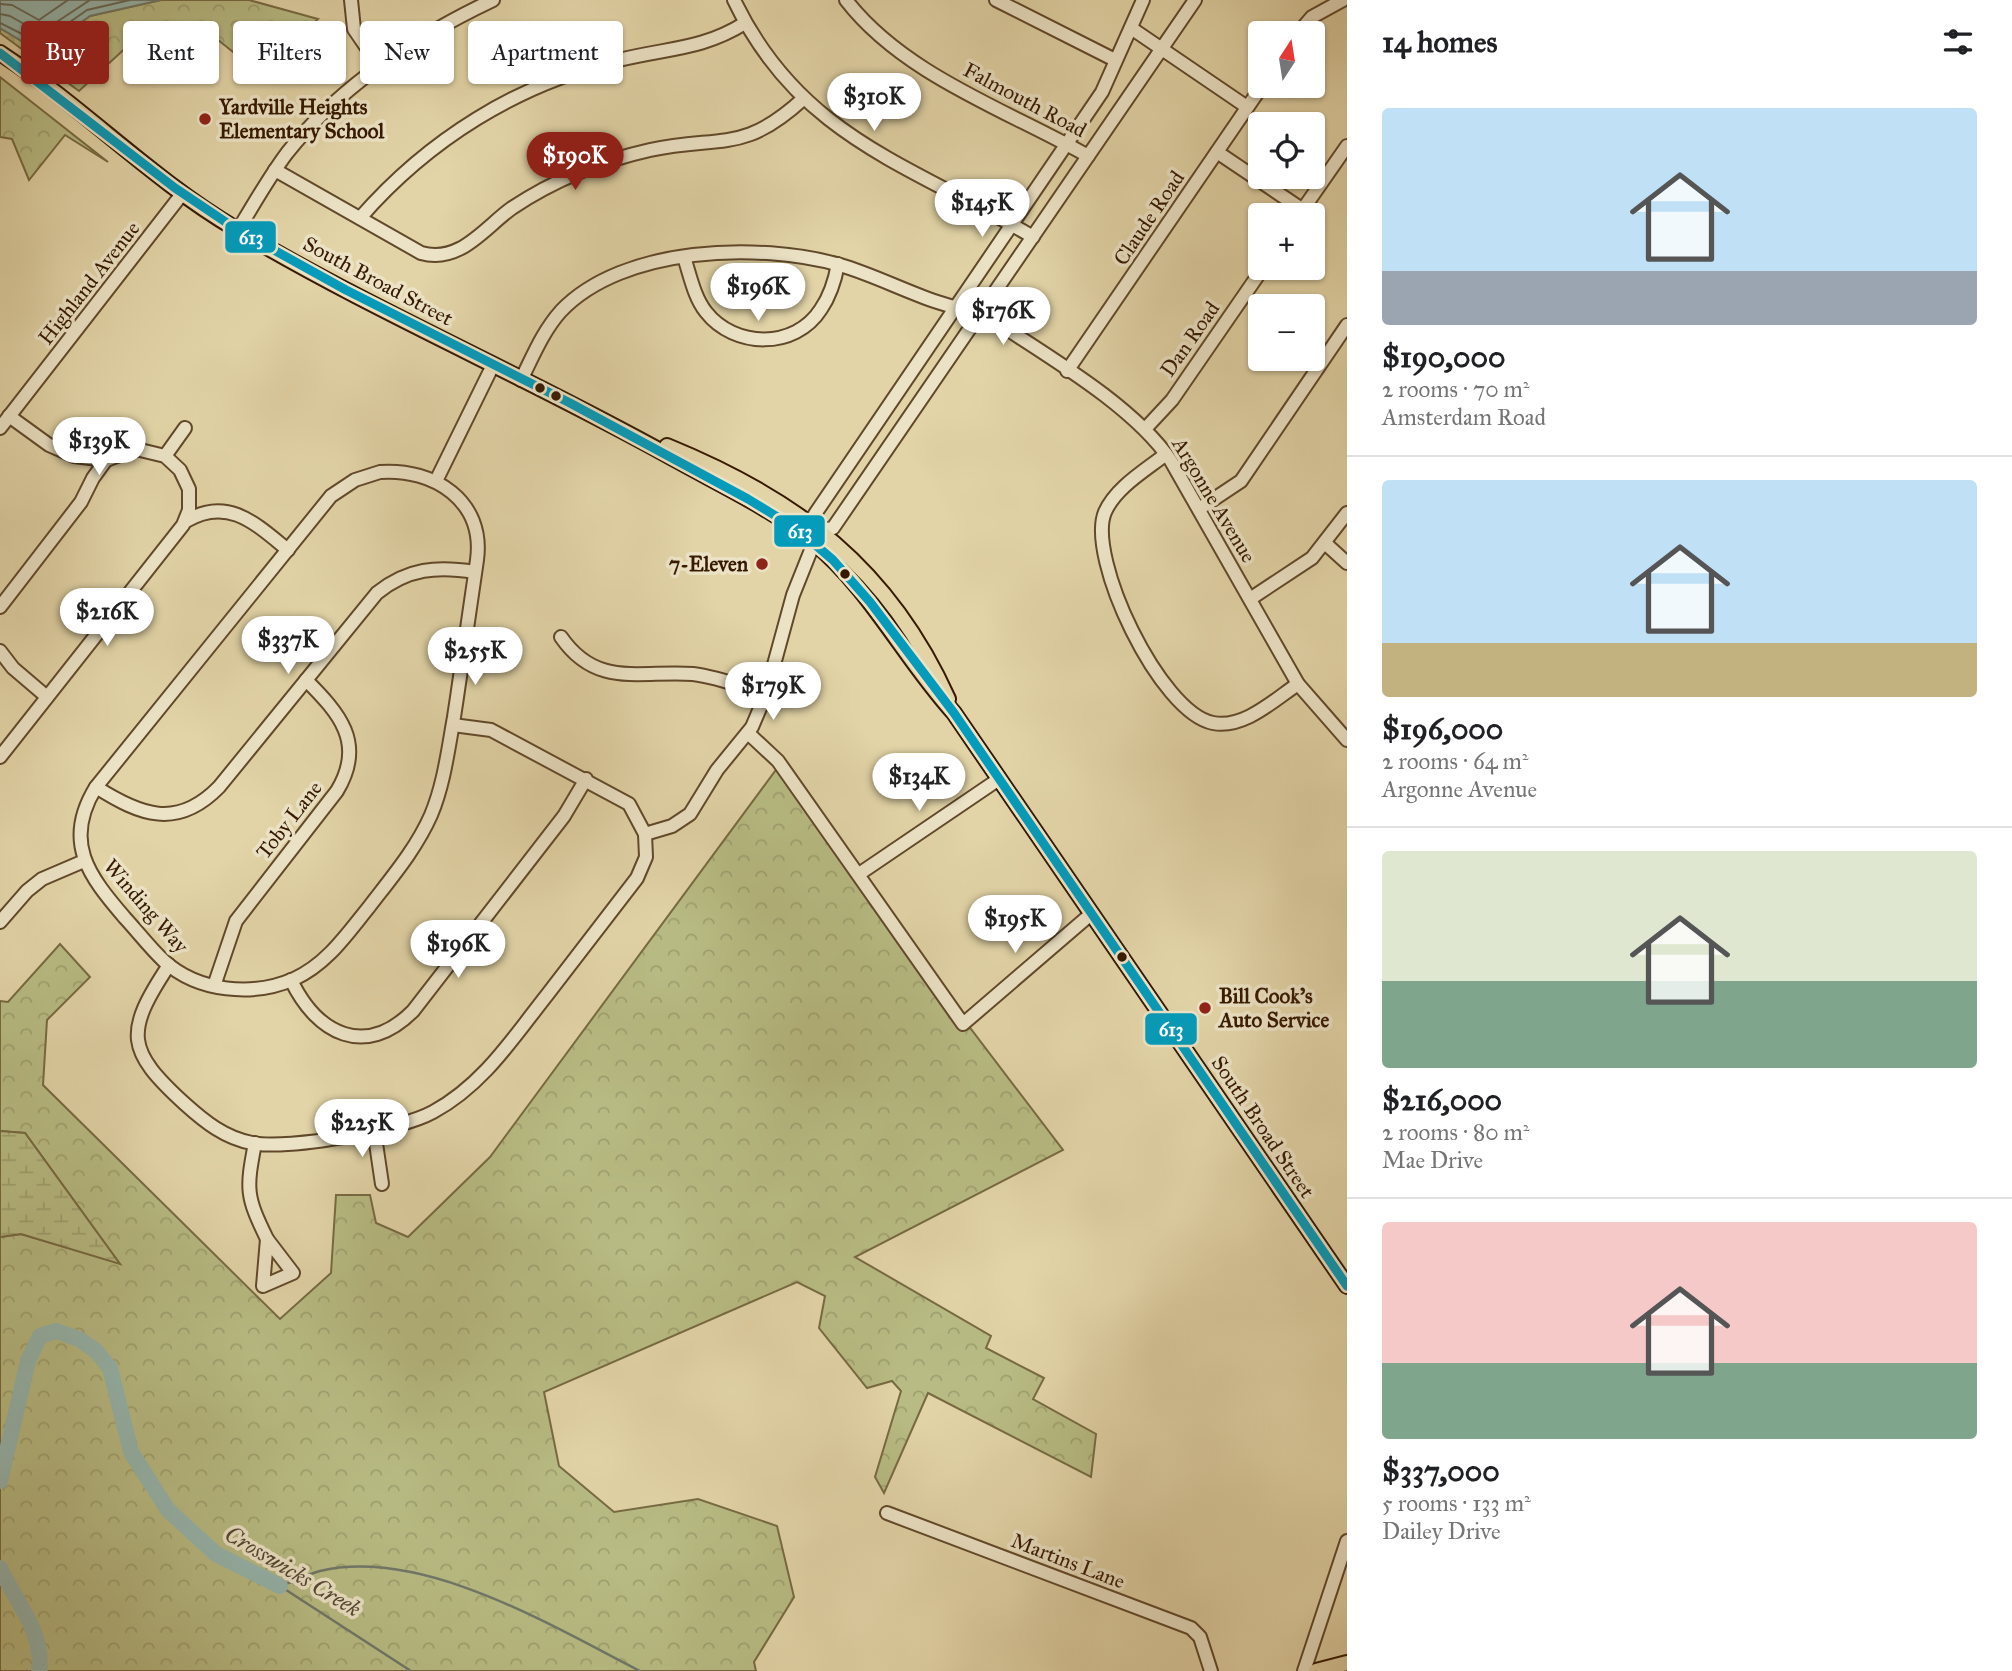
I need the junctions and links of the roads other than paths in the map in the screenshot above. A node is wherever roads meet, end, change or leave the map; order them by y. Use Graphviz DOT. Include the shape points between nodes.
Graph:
graph roads {
  1 [pos="351,0"];
  2 [pos="493,0"];
  3 [pos="734,0"];
  4 [pos="846,0"];
  5 [pos="996,0"];
  6 [pos="1143,0"];
  7 [pos="1195,0"];
  8 [pos="1343,0"];
  9 [pos="452,21"];
  10 [pos="1308,21"];
  11 [pos="745,23"];
  12 [pos="1131,28"];
  13 [pos="360,38"];
  14 [pos="1161,49"];
  15 [pos="0,53"];
  16 [pos="1115,60"];
  17 [pos="360,84"];
  18 [pos="1253,98"];
  19 [pos="803,99"];
  20 [pos="1247,107"];
  21 [pos="1067,143"];
  22 [pos="1347,146"];
  23 [pos="1217,152"];
  24 [pos="1088,156"];
  25 [pos="275,170"];
  26 [pos="182,194"];
  27 [pos="1287,203"];
  28 [pos="1308,203"];
  29 [pos="360,218"];
  30 [pos="1012,225"];
  31 [pos="238,230"];
  32 [pos="1032,237"];
  33 [pos="684,257"];
  34 [pos="838,264"];
  35 [pos="1255,280"];
  36 [pos="954,310"];
  37 [pos="981,312"];
  38 [pos="1347,325"];
  39 [pos="493,365"];
  40 [pos="1067,371"];
  41 [pos="521,380"];
  42 [pos="9,416"];
  43 [pos="0,428"];
  44 [pos="185,428"];
  45 [pos="1145,429"];
  46 [pos="1166,454"];
  47 [pos="165,456"];
  48 [pos="106,460"];
  49 [pos="436,481"];
  50 [pos="1199,509"];
  51 [pos="1347,513"];
  52 [pos="186,521"];
  53 [pos="817,536"];
  54 [pos="1325,544"];
  55 [pos="288,550"];
  56 [pos="1347,563"];
  57 [pos="475,572"];
  58 [pos="1250,599"];
  59 [pos="0,607"];
  60 [pos="899,614"];
  61 [pos="892,629"];
  62 [pos="561,637"];
  63 [pos="910,642"];
  64 [pos="0,651"];
  65 [pos="306,680"];
  66 [pos="1298,684"];
  67 [pos="766,694"];
  68 [pos="47,697"];
  69 [pos="453,725"];
  70 [pos="748,733"];
  71 [pos="1347,740"];
  72 [pos="0,757"];
  73 [pos="586,779"];
  74 [pos="999,779"];
  75 [pos="96,787"];
  76 [pos="645,834"];
  77 [pos="84,861"];
  78 [pos="859,874"];
  79 [pos="1091,914"];
  80 [pos="0,922"];
  81 [pos="169,965"];
  82 [pos="292,980"];
  83 [pos="214,986"];
  84 [pos="374,1130"];
  85 [pos="255,1143"];
  86 [pos="382,1184"];
  87 [pos="267,1239"];
  88 [pos="1347,1286"];
  89 [pos="887,1513"];
  90 [pos="1347,1541"];
  91 [pos="1347,1663"];
  92 [pos="1211,1671"];
  93 [pos="1304,1671"];
  94 [pos="1316,1671"];
  1 -- 13 [label="street" via="354,29"];
  2 -- 9 [label="street"];
  3 -- 11 [label="street"];
  4 -- 21 [label="street, Falmouth Road" via="880,37 912,62"];
  5 -- 16 [label="street"];
  6 -- 12 [label="street"];
  7 -- 14 [label="street"];
  8 -- 10 [label="street"];
  11 -- 19 [label="street" via="772,65"];
  11 -- 29 [label="street" via="709,43 598,65 509,101 422,155"];
  12 -- 14 [label="street"];
  12 -- 16 [label="street"];
  14 -- 20 [label="street"];
  14 -- 24 [label="street"];
  15 -- 26 [label="main road, South Broad Street"];
  16 -- 21 [label="street" via="1102,92"];
  17 -- 25 [label="street" via="314,124"];
  18 -- 20 [label="street, Claude Road"];
  19 -- 29 [label="street" via="770,127 741,139 652,150 572,175 520,203 450,254 421,253"];
  19 -- 30 [label="street" via="858,143"];
  20 -- 23 [label="street, Claude Road"];
  21 -- 24 [label="street, Falmouth Road"];
  21 -- 30 [label="street"];
  22 -- 28 [label="street"];
  23 -- 27 [label="street"];
  23 -- 40 [label="street, Claude Road"];
  24 -- 32 [label="street"];
  25 -- 29 [label="street"];
  25 -- 31 [label="street"];
  26 -- 31 [label="main road, South Broad Street"];
  26 -- 42 [label="street, Highland Avenue"];
  30 -- 32 [label="street"];
  30 -- 36 [label="street"];
  31 -- 39 [label="main road, South Broad Street"];
  32 -- 37 [label="street"];
  33 -- 34 [label="street" via="764,253"];
  33 -- 34 [label="street" via="698,299 712,319 741,337 765,340 788,335 817,315"];
  33 -- 41 [label="street" via="613,276 572,300 550,325"];
  34 -- 36 [label="street"];
  35 -- 45 [label="street, Dan Road" via="1172,400"];
  36 -- 37 [label="street"];
  36 -- 53 [label="street" via="816,514"];
  37 -- 40 [label="street, Argonne Avenue"];
  37 -- 53 [label="street" via="833,528"];
  38 -- 50 [label="street" via="1241,481"];
  39 -- 41 [label="main road, South Broad Street"];
  39 -- 49 [label="street"];
  40 -- 45 [label="street, Argonne Avenue"];
  41 -- 53 [label="main road, South Broad Street" via="737,476"];
  42 -- 43 [label="street, Highland Avenue"];
  42 -- 48 [label="street" via="63,452"];
  44 -- 47 [label="street"];
  45 -- 46 [label="street, Argonne Avenue"];
  46 -- 50 [label="street, Argonne Avenue"];
  46 -- 66 [label="street" via="1111,502 1100,532 1103,553 1142,652 1177,701 1211,723 1240,721"];
  47 -- 48 [label="street" via="136,449"];
  47 -- 52 [label="street" via="180,470 189,489"];
  48 -- 59 [label="street" via="81,502"];
  49 -- 55 [label="street, Winding Way" via="393,471 355,480 331,496"];
  49 -- 57 [label="street, Winding Way" via="457,495 472,517 478,540"];
  50 -- 58 [label="street, Argonne Avenue"];
  51 -- 54 [label="street"];
  52 -- 55 [label="street" via="216,510 238,514"];
  52 -- 68 [label="street"];
  53 -- 60 [label="main road, South Broad Street" via="871,580"];
  53 -- 61 [label="main road, South Broad Street"];
  53 -- 67 [label="street" via="787,613"];
  54 -- 56 [label="street"];
  54 -- 58 [label="street" via="1299,569"];
  55 -- 75 [label="street, Winding Way"];
  57 -- 65 [label="street" via="427,568 388,583"];
  57 -- 69 [label="street, Winding Way"];
  58 -- 66 [label="street, Argonne Avenue"];
  60 -- 61 [label="main road"];
  60 -- 63 [label="main road, South Broad Street"];
  61 -- 63 [label="main road, South Broad Street"];
  62 -- 67 [label="street" via="573,655 613,673 695,674"];
  63 -- 74 [label="main road, South Broad Street"];
  64 -- 68 [label="street"];
  65 -- 75 [label="street" via="219,788 199,804 174,813 145,813"];
  65 -- 83 [label="street, Toby Lane" via="341,719 348,742 348,766 337,791 236,921"];
  66 -- 71 [label="street, Argonne Avenue"];
  67 -- 70 [label="street"];
  68 -- 72 [label="street"];
  69 -- 73 [label="street" via="491,730"];
  69 -- 82 [label="street, Winding Way" via="439,795 410,854 335,949"];
  70 -- 76 [label="street" via="717,770 690,814 672,826"];
  70 -- 78 [label="street" via="778,761"];
  73 -- 76 [label="street" via="629,804"];
  73 -- 82 [label="street" via="564,816 413,1010 394,1027 361,1036 327,1027 309,1012"];
  74 -- 78 [label="street"];
  74 -- 79 [label="main road, South Broad Street"];
  75 -- 77 [label="street, Winding Way" via="82,822"];
  76 -- 84 [label="street" via="646,857 637,878 492,1065 434,1112"];
  77 -- 80 [label="street" via="42,879"];
  77 -- 81 [label="street, Winding Way" via="93,881"];
  78 -- 79 [label="street" via="963,1024"];
  79 -- 88 [label="main road, South Broad Street"];
  81 -- 83 [label="street, Winding Way"];
  81 -- 85 [label="street" via="143,1009 138,1035 142,1057 154,1075 203,1120 230,1136"];
  82 -- 83 [label="street, Winding Way" via="249,989"];
  84 -- 85 [label="street" via="288,1144"];
  84 -- 86 [label="street"];
  85 -- 87 [label="street" via="248,1196"];
  89 -- 92 [label="street, Martins Lane" via="1191,1628"];
  90 -- 93 [label="street"];
  91 -- 94 [label="main road"];
}
